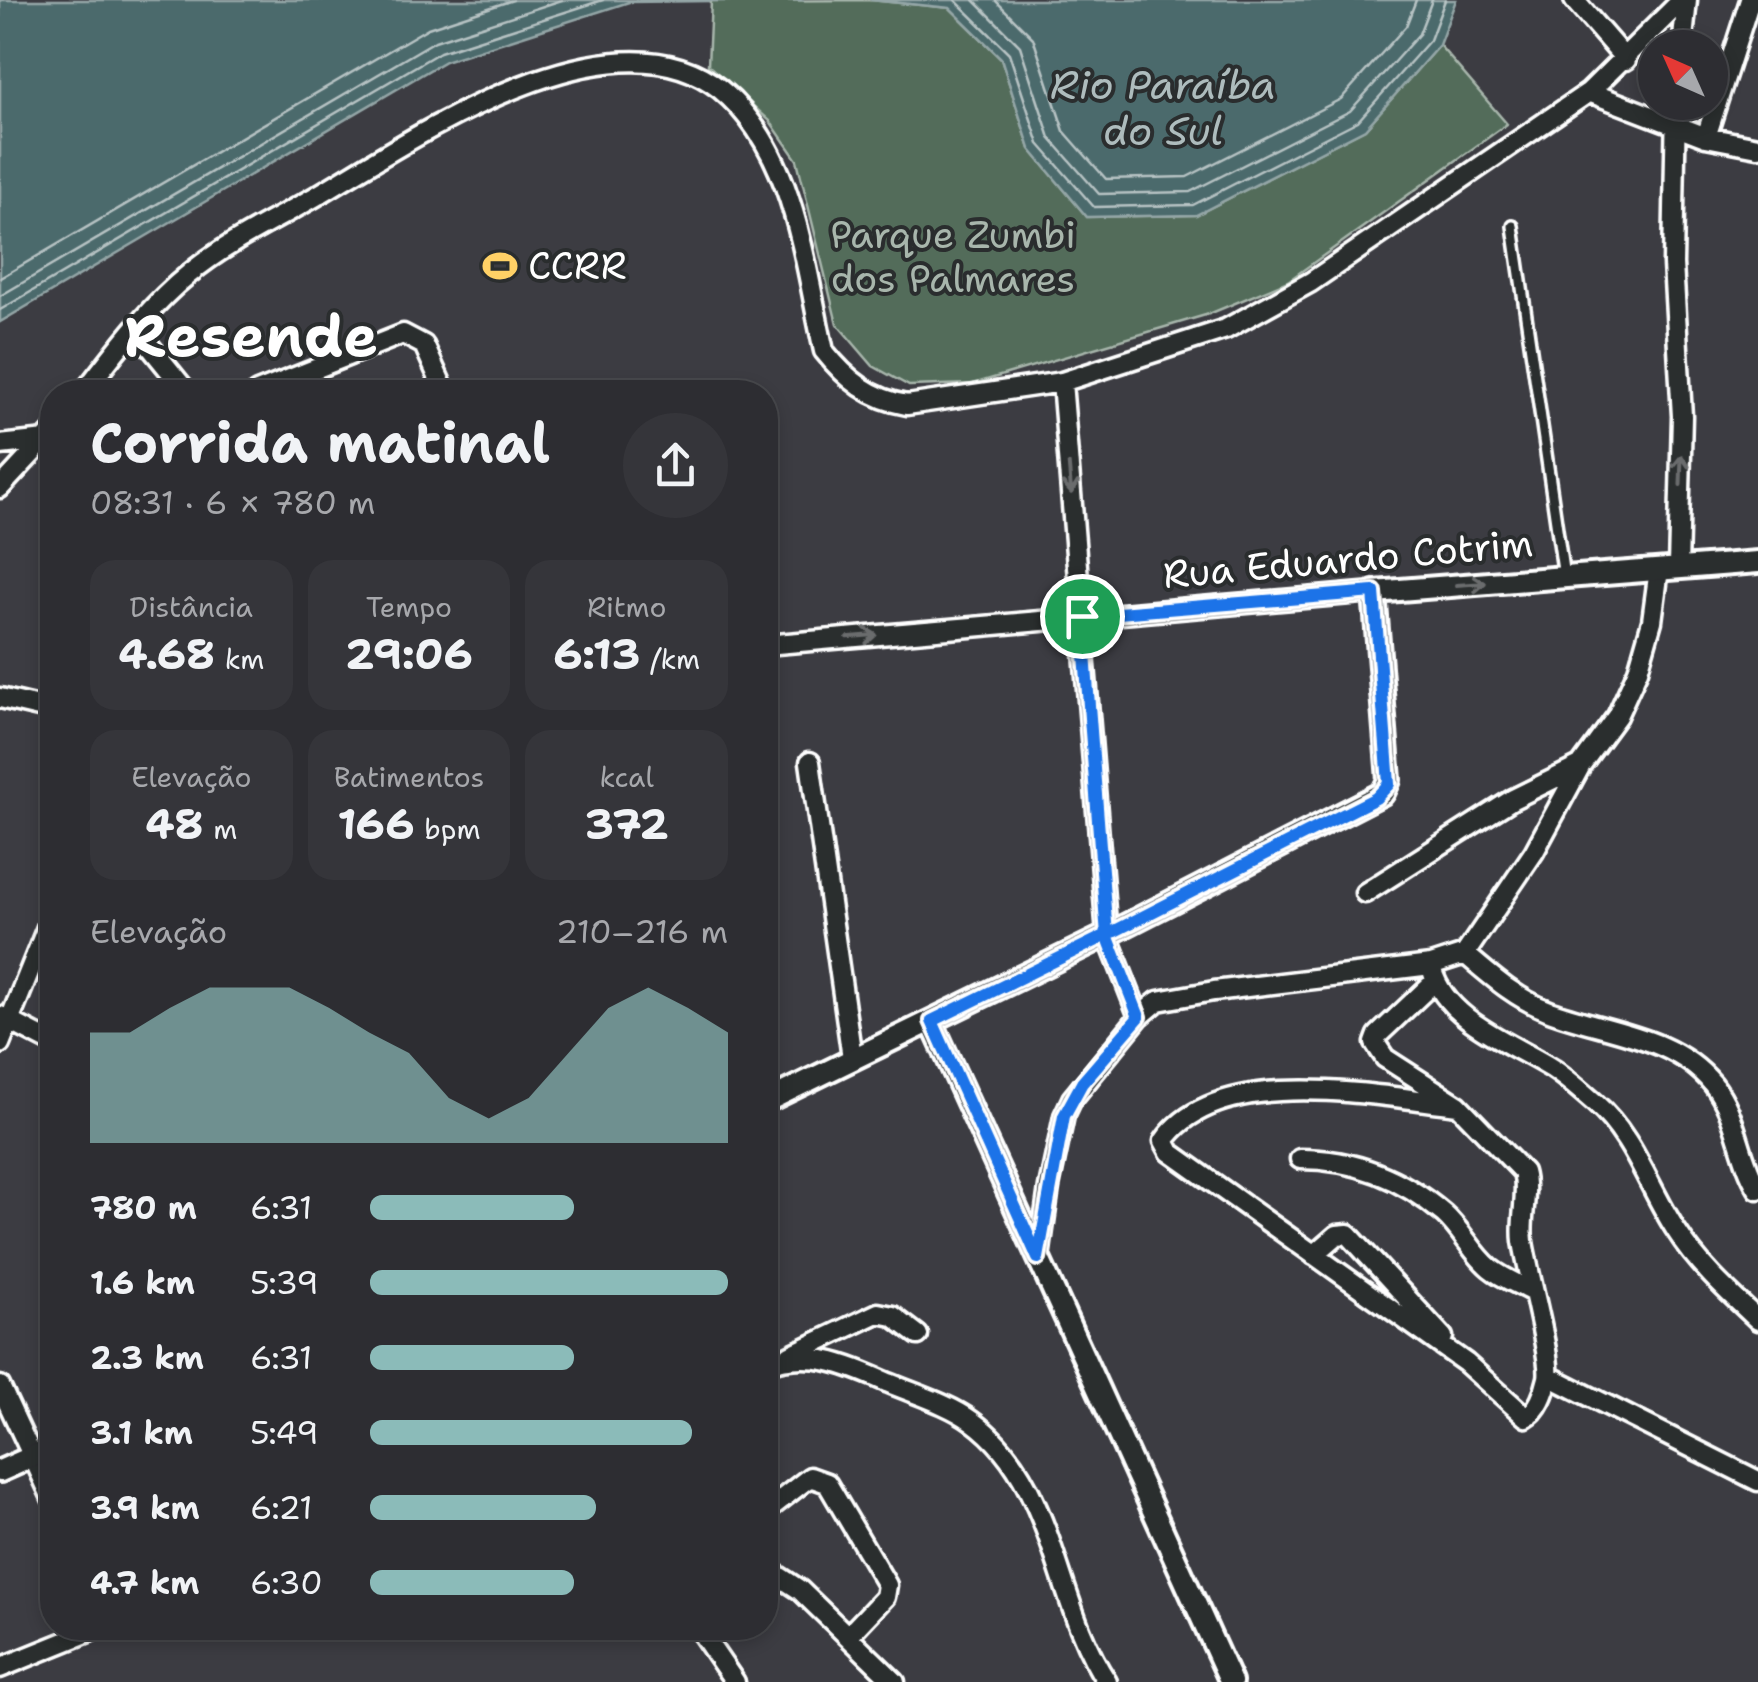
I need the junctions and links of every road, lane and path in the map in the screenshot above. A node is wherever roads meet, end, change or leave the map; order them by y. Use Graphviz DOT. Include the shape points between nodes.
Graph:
graph roads {
  1 [pos="1574,0"];
  2 [pos="1684,0"];
  3 [pos="1750,0"];
  4 [pos="1683,30"];
  5 [pos="1626,60"];
  6 [pos="1589,92"];
  7 [pos="1674,120"];
  8 [pos="1673,126"];
  9 [pos="1706,137"];
  10 [pos="1758,147"];
  11 [pos="1513,226"];
  12 [pos="135,328"];
  13 [pos="94,380"];
  14 [pos="178,380"];
  15 [pos="287,380"];
  16 [pos="440,380"];
  17 [pos="1062,382"];
  18 [pos="40,439"];
  19 [pos="0,445"];
  20 [pos="40,448"];
  21 [pos="0,488"];
  22 [pos="1758,562"];
  23 [pos="1669,569"];
  24 [pos="1564,577"];
  25 [pos="1374,592"];
  26 [pos="1082,616"];
  27 [pos="778,644"];
  28 [pos="0,698"];
  29 [pos="40,707"];
  30 [pos="810,762"];
  31 [pos="1582,766"];
  32 [pos="1365,893"];
  33 [pos="1107,935"];
  34 [pos="40,941"];
  35 [pos="1465,954"];
  36 [pos="1433,973"];
  37 [pos="1139,1017"];
  38 [pos="5,1018"];
  39 [pos="932,1021"];
  40 [pos="40,1037"];
  41 [pos="0,1044"];
  42 [pos="852,1058"];
  43 [pos="778,1095"];
  44 [pos="1458,1105"];
  45 [pos="1300,1159"];
  46 [pos="1758,1190"];
  47 [pos="1314,1255"];
  48 [pos="1038,1258"];
  49 [pos="1532,1291"];
  50 [pos="1758,1320"];
  51 [pos="918,1335"];
  52 [pos="789,1356"];
  53 [pos="778,1360"];
  54 [pos="1466,1363"];
  55 [pos="1549,1376"];
  56 [pos="0,1386"];
  57 [pos="40,1447"];
  58 [pos="40,1453"];
  59 [pos="0,1471"];
  60 [pos="1758,1481"];
  61 [pos="778,1502"];
  62 [pos="778,1574"];
  63 [pos="849,1635"];
  64 [pos="69,1640"];
  65 [pos="706,1640"];
  66 [pos="0,1668"];
  67 [pos="735,1682"];
  68 [pos="895,1682"];
  69 [pos="1108,1682"];
  70 [pos="1232,1682"];
  1 -- 5 [label="street"];
  2 -- 4 [label="street"];
  2 -- 5 [label="street"];
  3 -- 9 [label="street"];
  5 -- 6 [label="street"];
  6 -- 8 [label="street"];
  6 -- 17 [label="street" via="1311,282 1226,328"];
  7 -- 8 [label="street"];
  8 -- 9 [label="street"];
  23 -- 8 [label="street, one-way" via="1682,416"];
  9 -- 10 [label="street"];
  11 -- 24 [label="lane"];
  12 -- 13 [label="street"];
  12 -- 14 [label="street"];
  12 -- 17 [label="street" via="198,267 455,113 562,74 641,60 697,74 746,114 789,200 824,351 866,392 908,405"];
  15 -- 16 [label="street" via="402,334 424,346"];
  17 -- 26 [label="street, one-way"];
  18 -- 19 [label="street"];
  20 -- 21 [label="street"];
  22 -- 23 [label="street, Rua Eduardo Cotrim"];
  23 -- 24 [label="street, Rua Eduardo Cotrim"];
  23 -- 31 [label="street" via="1638,670 1617,716"];
  25 -- 24 [label="street, Rua Eduardo Cotrim, one-way"];
  25 -- 26 [label="street, Rua Eduardo Cotrim"];
  25 -- 33 [label="street" via="1387,788"];
  27 -- 26 [label="street, Rua Eduardo Cotrim, one-way"];
  26 -- 33 [label="street"];
  28 -- 29 [label="street"];
  30 -- 42 [label="street"];
  31 -- 32 [label="street" via="1513,799"];
  31 -- 35 [label="street"];
  33 -- 37 [label="street"];
  33 -- 39 [label="street"];
  34 -- 38 [label="street"];
  35 -- 36 [label="street"];
  35 -- 46 [label="street" via="1517,996 1649,1041 1700,1070 1723,1098"];
  36 -- 37 [label="street" via="1167,998"];
  36 -- 44 [label="street" via="1375,1043 1384,1058"];
  36 -- 50 [label="street" via="1465,1016 1557,1072 1613,1119 1692,1255"];
  37 -- 48 [label="street" via="1082,1083 1064,1116"];
  38 -- 40 [label="street"];
  38 -- 41 [label="street"];
  39 -- 42 [label="street"];
  39 -- 48 [label="street"];
  42 -- 43 [label="street"];
  44 -- 47 [label="street" via="1317,1090 1236,1096 1200,1110 1166,1136 1164,1146"];
  44 -- 49 [label="street" via="1523,1172 1520,1216"];
  45 -- 49 [label="street" via="1335,1159 1379,1173 1423,1198 1494,1271"];
  47 -- 54 [label="street"];
  47 -- 54 [label="street" via="1341,1233 1354,1238"];
  48 -- 70 [label="street"];
  49 -- 55 [label="street"];
  51 -- 52 [label="street" via="878,1313"];
  52 -- 53 [label="street"];
  52 -- 69 [label="street" via="836,1360 968,1417 989,1434 1036,1504 1086,1642"];
  54 -- 55 [label="street" via="1526,1417"];
  55 -- 60 [label="street"];
  56 -- 57 [label="street"];
  58 -- 59 [label="street"];
  61 -- 63 [label="street" via="810,1477 827,1482 887,1584 885,1597"];
  62 -- 63 [label="street"];
  63 -- 68 [label="street"];
  64 -- 66 [label="street"];
  65 -- 67 [label="street"];
}
